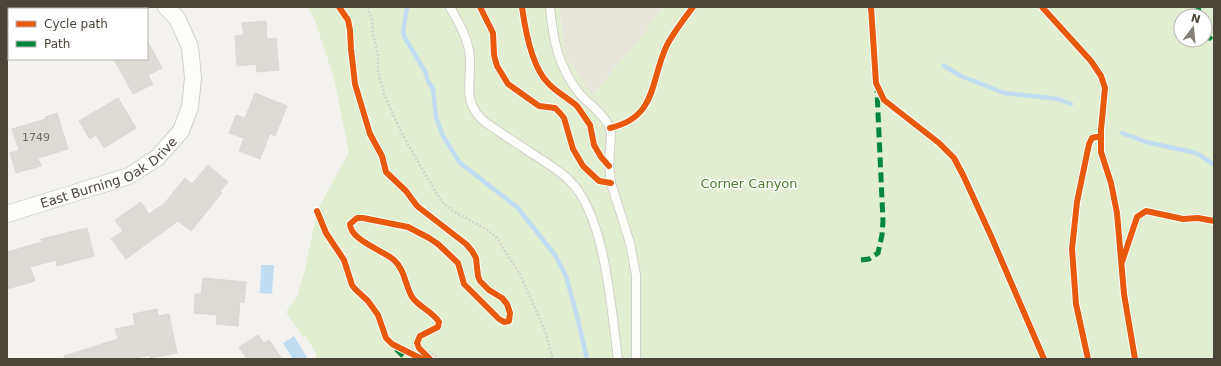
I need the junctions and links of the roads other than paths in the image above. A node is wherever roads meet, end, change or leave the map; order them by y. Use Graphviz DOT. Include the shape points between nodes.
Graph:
graph roads {
  1 [pos="166,7"];
  2 [pos="450,7"];
  3 [pos="550,7"];
  4 [pos="7,214"];
  5 [pos="618,359"];
  6 [pos="636,359"];
  1 -- 4 [label="street, East Burning Oak Drive" via="177,18 190,47 193,78 190,107 181,131 157,158 129,176"];
  2 -- 5 [label="lane" via="462,28 469,49 469,93 478,117 559,171 574,185 586,202 596,228 605,266"];
  3 -- 6 [label="lane" via="554,40 564,70 579,93 602,117 612,133 611,183 630,243 636,275"];
}
